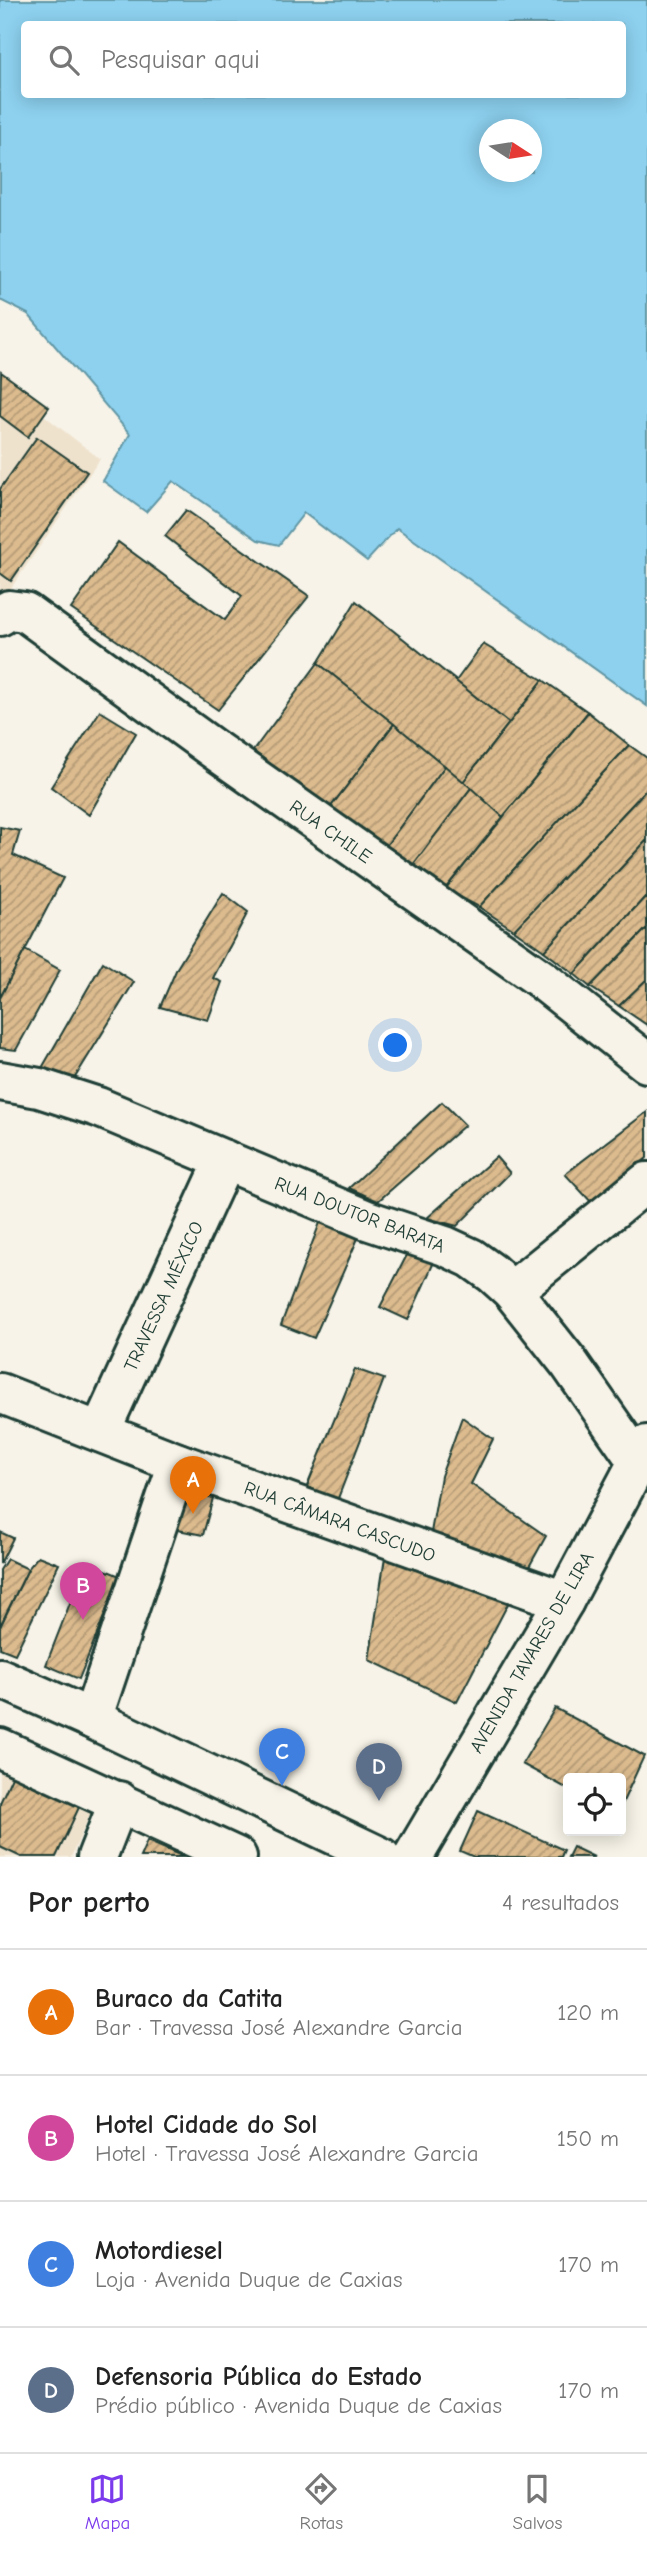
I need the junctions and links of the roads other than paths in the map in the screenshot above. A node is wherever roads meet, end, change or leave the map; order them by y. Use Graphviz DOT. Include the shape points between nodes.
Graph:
graph roads {
  1 [pos="4,613"];
  2 [pos="647,1063"];
  3 [pos="0,1081"];
  4 [pos="225,1160"];
  5 [pos="647,1182"];
  6 [pos="512,1291"];
  7 [pos="0,1393"];
  8 [pos="100,1432"];
  9 [pos="644,1458"];
  10 [pos="178,1463"];
  11 [pos="564,1601"];
  12 [pos="0,1678"];
  13 [pos="92,1718"];
  14 [pos="0,1748"];
  15 [pos="119,1801"];
  16 [pos="97,1857"];
  17 [pos="237,1857"];
  18 [pos="382,1857"];
  19 [pos="413,1857"];
  1 -- 2 [label="street, RUA CHILE" via="24,612 541,979"];
  3 -- 4 [label="street, RUA DOUTOR BARATA" via="98,1107"];
  4 -- 6 [label="street, RUA DOUTOR BARATA" via="368,1220 445,1246 471,1258"];
  4 -- 8 [label="street, TRAVESSA MÉXICO"];
  5 -- 6 [label="street"];
  6 -- 9 [label="street, RUA DOUTOR BARATA"];
  7 -- 8 [label="street, RUA CÂMARA CASCUDO"];
  8 -- 10 [label="street, RUA CÂMARA CASCUDO"];
  9 -- 11 [label="street, AVENIDA TAVARES DE LIRA"];
  10 -- 11 [label="street, RUA CÂMARA CASCUDO"];
  10 -- 13 [label="street"];
  11 -- 19 [label="street, AVENIDA TAVARES DE LIRA"];
  12 -- 13 [label="street"];
  13 -- 18 [label="street"];
  14 -- 15 [label="street"];
  15 -- 16 [label="street"];
  15 -- 17 [label="street"];
}
